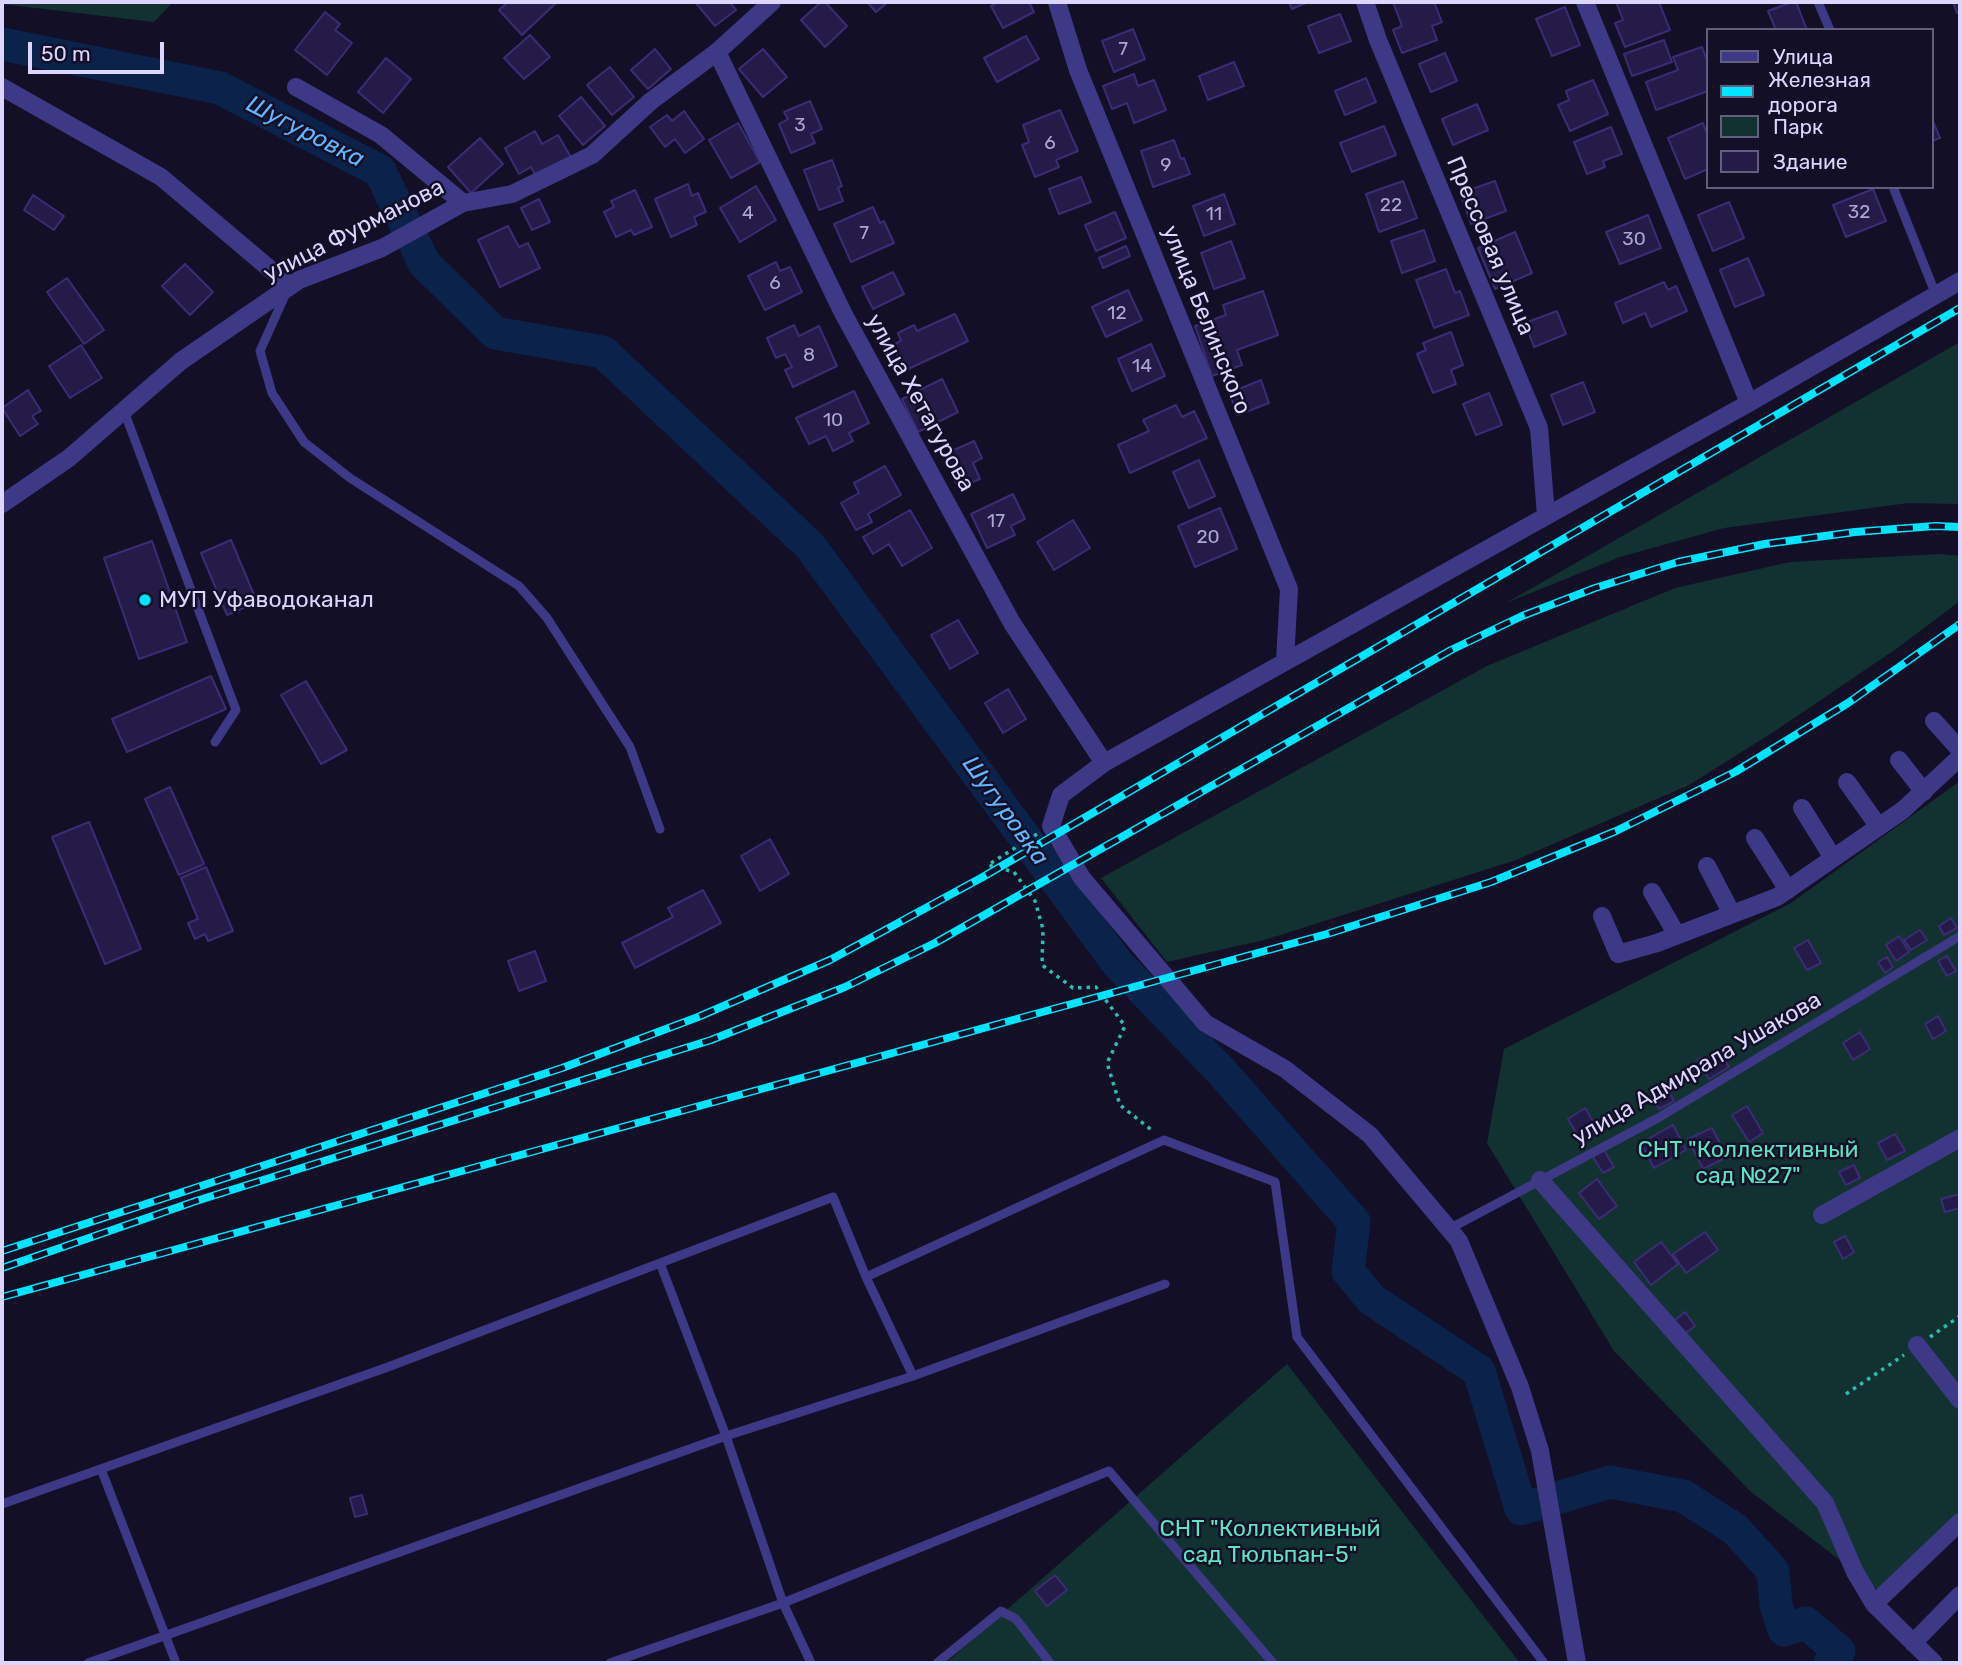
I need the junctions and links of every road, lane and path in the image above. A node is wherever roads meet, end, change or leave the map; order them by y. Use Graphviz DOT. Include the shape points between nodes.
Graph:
graph roads {
  1 [pos="772,2"];
  2 [pos="1056,2"];
  3 [pos="1365,2"];
  4 [pos="1585,2"];
  5 [pos="1818,2"];
  6 [pos="1829,28"];
  7 [pos="718,52"];
  8 [pos="2,87"];
  9 [pos="296,87"];
  10 [pos="1894,189"];
  11 [pos="463,203"];
  12 [pos="1960,281"];
  13 [pos="290,286"];
  14 [pos="1936,295"];
  15 [pos="1749,403"];
  16 [pos="124,411"];
  17 [pos="2,504"];
  18 [pos="1545,516"];
  19 [pos="1285,661"];
  20 [pos="1934,721"];
  21 [pos="215,742"];
  22 [pos="1960,750"];
  23 [pos="1960,757"];
  24 [pos="1899,760"];
  25 [pos="1104,763"];
  26 [pos="1847,782"];
  27 [pos="1924,792"];
  28 [pos="1802,808"];
  29 [pos="1051,826"];
  30 [pos="1879,827"];
  31 [pos="660,829"];
  32 [pos="1755,838"];
  33 [pos="1833,858"];
  34 [pos="1707,866"];
  35 [pos="1788,890"];
  36 [pos="1652,891"];
  37 [pos="1732,914"];
  38 [pos="1602,916"];
  39 [pos="1677,935"];
  40 [pos="1960,936"];
  41 [pos="1960,1138"];
  42 [pos="1164,1140"];
  43 [pos="1540,1180"];
  44 [pos="1822,1215"];
  45 [pos="1449,1229"];
  46 [pos="660,1263"];
  47 [pos="866,1278"];
  48 [pos="1165,1284"];
  49 [pos="1917,1345"];
  50 [pos="913,1376"];
  51 [pos="1960,1400"];
  52 [pos="726,1436"];
  53 [pos="101,1469"];
  54 [pos="2,1504"];
  55 [pos="1960,1522"];
  56 [pos="1960,1595"];
  57 [pos="783,1603"];
  58 [pos="1874,1604"];
  59 [pos="165,1636"];
  60 [pos="1913,1643"];
  61 [pos="88,1663"];
  62 [pos="176,1663"];
  63 [pos="610,1663"];
  64 [pos="811,1663"];
  65 [pos="937,1663"];
  66 [pos="1050,1663"];
  67 [pos="1273,1663"];
  68 [pos="1544,1663"];
  69 [pos="1577,1663"];
  70 [pos="1934,1663"];
  1 -- 7 [label="street, улица Фурманова"];
  2 -- 19 [label="street, улица Белинского" via="1078,70 1289,589"];
  3 -- 18 [label="street, Прессовая улица" via="1539,428"];
  4 -- 15 [label="street"];
  5 -- 6 [label="lane"];
  7 -- 11 [label="street, улица Фурманова" via="651,101 592,155 512,194"];
  7 -- 25 [label="street, улица Хетагурова" via="849,325 1012,623"];
  8 -- 13 [label="street" via="161,177"];
  9 -- 11 [label="street" via="382,135"];
  10 -- 14 [label="lane"];
  11 -- 13 [label="street, улица Фурманова" via="382,248"];
  12 -- 14 [label="street"];
  13 -- 16 [label="street, улица Фурманова" via="181,361"];
  13 -- 31 [label="lane" via="260,351 272,393 304,442 350,478 519,586 547,618 629,747"];
  14 -- 15 [label="street"];
  15 -- 18 [label="street"];
  16 -- 17 [label="street, улица Фурманова" via="69,458"];
  16 -- 21 [label="lane" via="236,710"];
  18 -- 19 [label="street"];
  19 -- 25 [label="street"];
  20 -- 22 [label="street"];
  23 -- 27 [label="street"];
  24 -- 27 [label="street"];
  25 -- 29 [label="street" via="1061,795"];
  26 -- 30 [label="street"];
  27 -- 30 [label="street"];
  28 -- 33 [label="street"];
  29 -- 42 [label="path" via="988,865 1014,872 1035,901 1043,929 1042,965 1073,988 1096,987 1125,1026 1107,1063 1120,1105"];
  29 -- 45 [label="street" via="1082,878 1205,1023 1285,1069 1370,1135"];
  30 -- 33 [label="street"];
  32 -- 35 [label="street"];
  33 -- 35 [label="street"];
  34 -- 37 [label="street"];
  35 -- 37 [label="street"];
  36 -- 39 [label="street"];
  37 -- 39 [label="street"];
  38 -- 39 [label="street" via="1618,954"];
  40 -- 43 [label="lane, улица Адмирала Ушакова" via="1658,1118"];
  41 -- 44 [label="street"];
  42 -- 47 [label="lane"];
  42 -- 68 [label="lane" via="1275,1182 1297,1337"];
  43 -- 45 [label="lane, улица Адмирала Ушакова"];
  43 -- 58 [label="street" via="1825,1503 1854,1572"];
  45 -- 69 [label="street" via="1459,1241 1520,1387 1540,1451"];
  46 -- 47 [label="lane" via="833,1197"];
  46 -- 52 [label="lane"];
  46 -- 53 [label="lane" via="388,1367"];
  47 -- 50 [label="lane"];
  48 -- 50 [label="lane"];
  49 -- 51 [label="street"];
  50 -- 52 [label="lane"];
  52 -- 57 [label="lane"];
  52 -- 59 [label="lane"];
  53 -- 54 [label="lane"];
  53 -- 59 [label="lane"];
  55 -- 58 [label="street"];
  56 -- 60 [label="street"];
  57 -- 63 [label="lane"];
  57 -- 64 [label="lane"];
  57 -- 67 [label="lane" via="1109,1471"];
  58 -- 60 [label="street"];
  59 -- 61 [label="lane"];
  59 -- 62 [label="lane"];
  60 -- 70 [label="street"];
  65 -- 66 [label="lane" via="1001,1611 1016,1619"];
}
